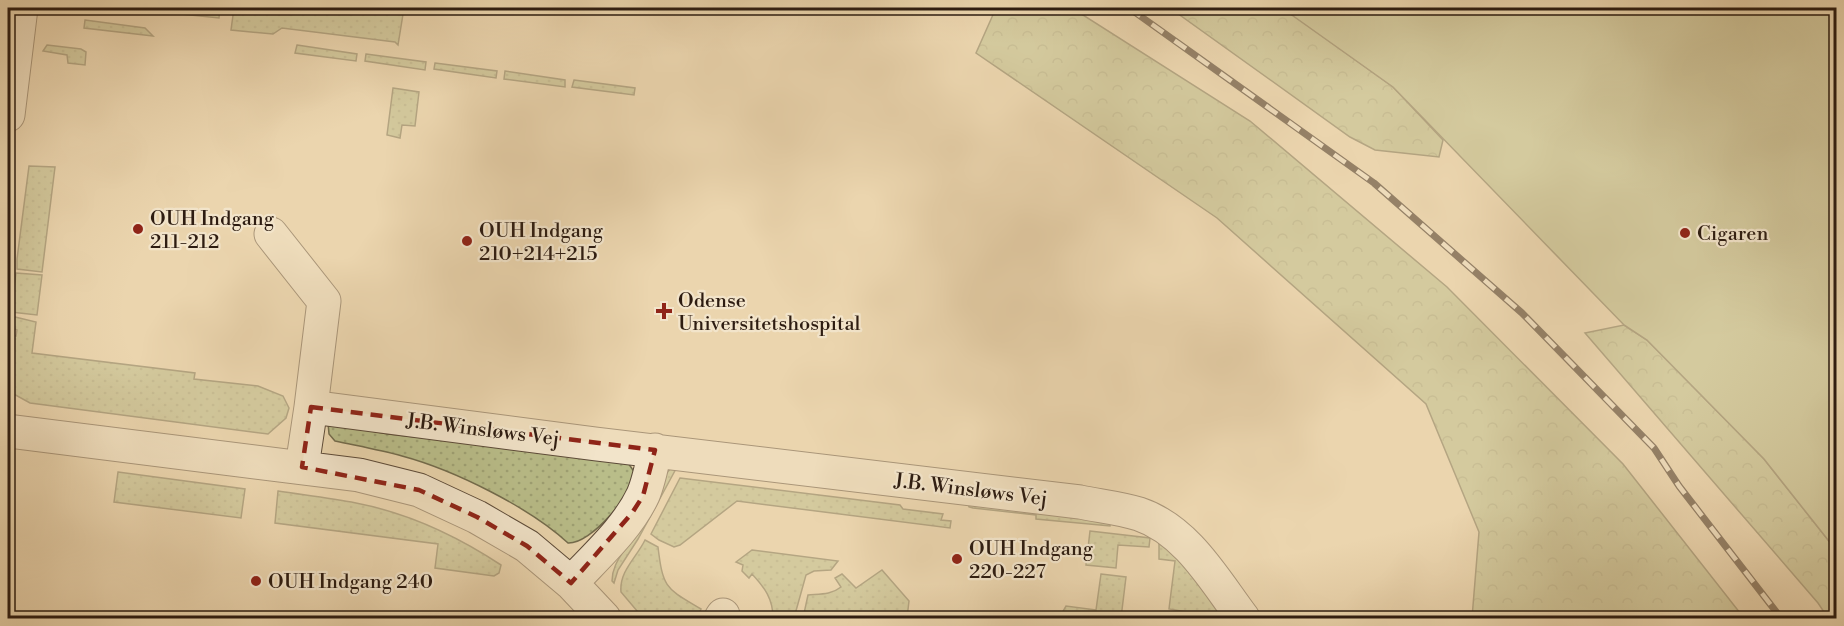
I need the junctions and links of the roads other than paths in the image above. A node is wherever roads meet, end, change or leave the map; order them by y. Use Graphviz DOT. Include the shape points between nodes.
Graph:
graph roads {
  1 [pos="21,8"];
  2 [pos="8,115"];
  3 [pos="271,234"];
  4 [pos="311,407"];
  5 [pos="8,431"];
  6 [pos="655,450"];
  7 [pos="302,467"];
  8 [pos="571,583"];
  9 [pos="604,618"];
  10 [pos="1243,618"];
  1 -- 2 [label="street"];
  3 -- 4 [label="street" via="324,301"];
  4 -- 6 [label="street, J.B. Winsløws Vej"];
  4 -- 7 [label="street"];
  5 -- 7 [label="street"];
  6 -- 8 [label="street" via="643,496 604,548"];
  6 -- 10 [label="street, J.B. Winsløws Vej" via="1080,502 1140,515 1191,549"];
  7 -- 8 [label="street" via="359,475 419,490 527,546"];
  8 -- 9 [label="street"];
}
